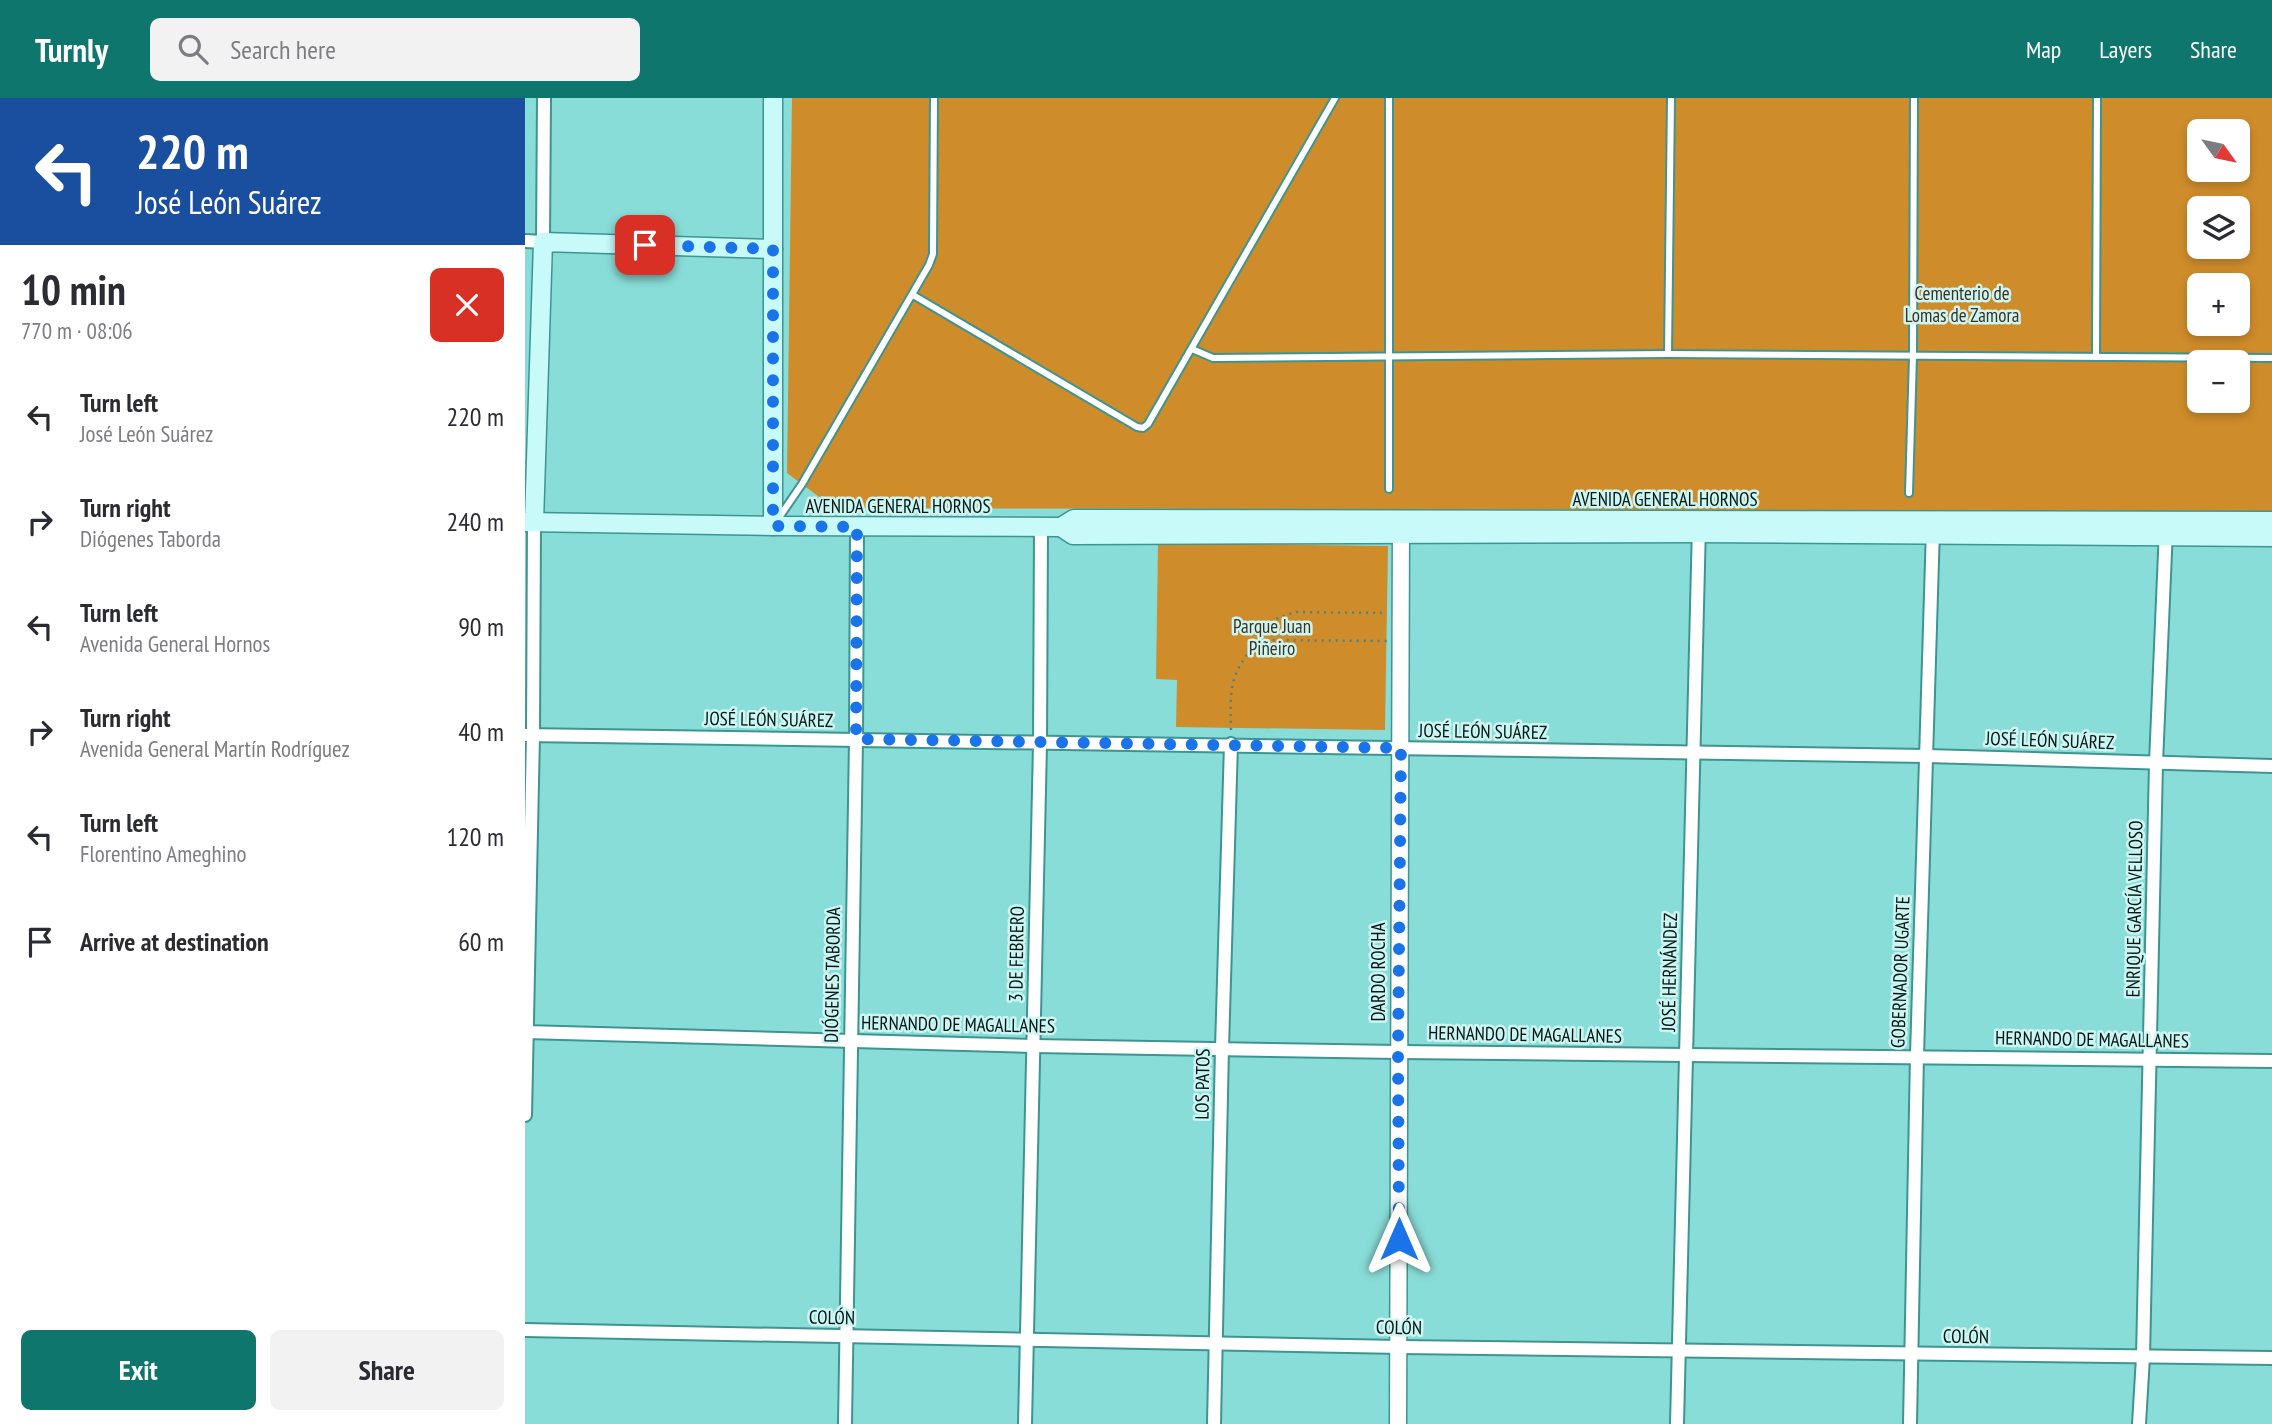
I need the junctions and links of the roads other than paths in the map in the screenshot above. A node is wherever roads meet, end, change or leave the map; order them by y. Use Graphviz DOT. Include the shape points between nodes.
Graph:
graph roads {
  1 [pos="544,98"];
  2 [pos="773,98"];
  3 [pos="934,98"];
  4 [pos="1335,98"];
  5 [pos="1389,98"];
  6 [pos="1671,98"];
  7 [pos="1914,98"];
  8 [pos="2098,98"];
  9 [pos="534,242"];
  10 [pos="773,249"];
  11 [pos="912,295"];
  12 [pos="1192,349"];
  13 [pos="1668,354"];
  14 [pos="1387,355"];
  15 [pos="1913,356"];
  16 [pos="2097,357"];
  17 [pos="2272,358"];
  18 [pos="1389,489"];
  19 [pos="1909,493"];
  20 [pos="2272,521"];
  21 [pos="530,522"];
  22 [pos="773,526"];
  23 [pos="857,527"];
  24 [pos="1041,527"];
  25 [pos="1401,527"];
  26 [pos="1699,527"];
  27 [pos="1933,527"];
  28 [pos="2166,528"];
  29 [pos="2272,537"];
  30 [pos="529,735"];
  31 [pos="856,739"];
  32 [pos="1040,744"];
  33 [pos="1231,744"];
  34 [pos="1401,748"];
  35 [pos="1694,754"];
  36 [pos="1927,756"];
  37 [pos="2156,763"];
  38 [pos="2272,766"];
  39 [pos="526,1032"];
  40 [pos="850,1041"];
  41 [pos="1033,1045"];
  42 [pos="1222,1048"];
  43 [pos="1398,1052"];
  44 [pos="1686,1055"];
  45 [pos="1917,1055"];
  46 [pos="2150,1059"];
  47 [pos="2272,1061"];
  48 [pos="525,1115"];
  49 [pos="525,1330"];
  50 [pos="845,1336"];
  51 [pos="1027,1340"];
  52 [pos="1216,1343"];
  53 [pos="1400,1346"];
  54 [pos="1678,1348"];
  55 [pos="1912,1354"];
  56 [pos="2143,1357"];
  57 [pos="2272,1357"];
  58 [pos="845,1424"];
  59 [pos="1025,1424"];
  60 [pos="1214,1424"];
  61 [pos="1398,1424"];
  62 [pos="1677,1424"];
  63 [pos="1910,1424"];
  64 [pos="2139,1424"];
  1 -- 9 [label="street"];
  2 -- 10 [label="main road"];
  3 -- 11 [label="lane" via="933,254"];
  4 -- 12 [label="lane"];
  5 -- 14 [label="lane"];
  6 -- 13 [label="lane"];
  7 -- 15 [label="lane"];
  8 -- 16 [label="lane"];
  9 -- 10 [label="main road"];
  9 -- 21 [label="main road"];
  10 -- 22 [label="main road"];
  11 -- 12 [label="lane" via="1137,427 1148,424"];
  11 -- 22 [label="lane"];
  12 -- 14 [label="lane" via="1213,358"];
  13 -- 14 [label="lane"];
  13 -- 15 [label="lane"];
  14 -- 18 [label="lane"];
  15 -- 16 [label="lane"];
  15 -- 19 [label="lane"];
  16 -- 17 [label="lane"];
  20 -- 28 [label="main road, AVENIDA GENERAL HORNOS"];
  21 -- 22 [label="main road, AVENIDA GENERAL HORNOS"];
  21 -- 30 [label="street"];
  22 -- 23 [label="main road, AVENIDA GENERAL HORNOS"];
  23 -- 24 [label="main road, AVENIDA GENERAL HORNOS"];
  23 -- 31 [label="street, DIÓGENES TABORDA"];
  24 -- 25 [label="main road, AVENIDA GENERAL HORNOS" via="1061,527 1073,535"];
  24 -- 32 [label="street, 3 DE FEBRERO"];
  25 -- 26 [label="main road, AVENIDA GENERAL HORNOS"];
  25 -- 34 [label="street, DARDO ROCHA"];
  26 -- 27 [label="main road, AVENIDA GENERAL HORNOS"];
  26 -- 35 [label="street, JOSÉ HERNÁNDEZ"];
  27 -- 28 [label="main road, AVENIDA GENERAL HORNOS"];
  27 -- 36 [label="street, GOBERNADOR UGARTE"];
  28 -- 29 [label="main road, AVENIDA GENERAL HORNOS"];
  28 -- 37 [label="street, ENRIQUE GARCÍA VELLOSO"];
  30 -- 31 [label="street, JOSÉ LEÓN SUÁREZ"];
  30 -- 39 [label="street"];
  31 -- 32 [label="street, JOSÉ LEÓN SUÁREZ"];
  31 -- 40 [label="street, DIÓGENES TABORDA"];
  32 -- 33 [label="street, JOSÉ LEÓN SUÁREZ"];
  32 -- 41 [label="street, 3 DE FEBRERO"];
  33 -- 34 [label="street, JOSÉ LEÓN SUÁREZ"];
  33 -- 42 [label="street, LOS PATOS"];
  34 -- 35 [label="street, JOSÉ LEÓN SUÁREZ"];
  34 -- 43 [label="street, DARDO ROCHA"];
  35 -- 36 [label="street, JOSÉ LEÓN SUÁREZ"];
  35 -- 44 [label="street, JOSÉ HERNÁNDEZ"];
  36 -- 37 [label="street, JOSÉ LEÓN SUÁREZ"];
  36 -- 45 [label="street, GOBERNADOR UGARTE"];
  37 -- 38 [label="street, JOSÉ LEÓN SUÁREZ"];
  37 -- 46 [label="street, ENRIQUE GARCÍA VELLOSO"];
  39 -- 40 [label="street, HERNANDO DE MAGALLANES"];
  39 -- 48 [label="street"];
  40 -- 41 [label="street, HERNANDO DE MAGALLANES"];
  40 -- 50 [label="street, DIÓGENES TABORDA"];
  41 -- 42 [label="street, HERNANDO DE MAGALLANES"];
  41 -- 51 [label="street, 3 DE FEBRERO"];
  42 -- 43 [label="street, HERNANDO DE MAGALLANES"];
  42 -- 52 [label="street, LOS PATOS"];
  43 -- 44 [label="street, HERNANDO DE MAGALLANES"];
  43 -- 53 [label="street, DARDO ROCHA"];
  44 -- 45 [label="street, HERNANDO DE MAGALLANES"];
  44 -- 54 [label="street, JOSÉ HERNÁNDEZ"];
  45 -- 46 [label="street, HERNANDO DE MAGALLANES"];
  45 -- 55 [label="street, GOBERNADOR UGARTE"];
  46 -- 47 [label="street, HERNANDO DE MAGALLANES"];
  46 -- 56 [label="street, ENRIQUE GARCÍA VELLOSO"];
  49 -- 50 [label="street, COLÓN"];
  50 -- 51 [label="street, COLÓN"];
  50 -- 58 [label="street, DIÓGENES TABORDA"];
  51 -- 52 [label="street, COLÓN"];
  51 -- 59 [label="street, 3 DE FEBRERO"];
  52 -- 53 [label="street, COLÓN"];
  52 -- 60 [label="street, LOS PATOS"];
  53 -- 54 [label="street, COLÓN"];
  53 -- 61 [label="street, DARDO ROCHA"];
  54 -- 55 [label="street, COLÓN"];
  54 -- 62 [label="street, JOSÉ HERNÁNDEZ"];
  55 -- 56 [label="street, COLÓN"];
  55 -- 63 [label="street, GOBERNADOR UGARTE"];
  56 -- 57 [label="street, COLÓN"];
  56 -- 64 [label="street, ENRIQUE GARCÍA VELLOSO"];
}
